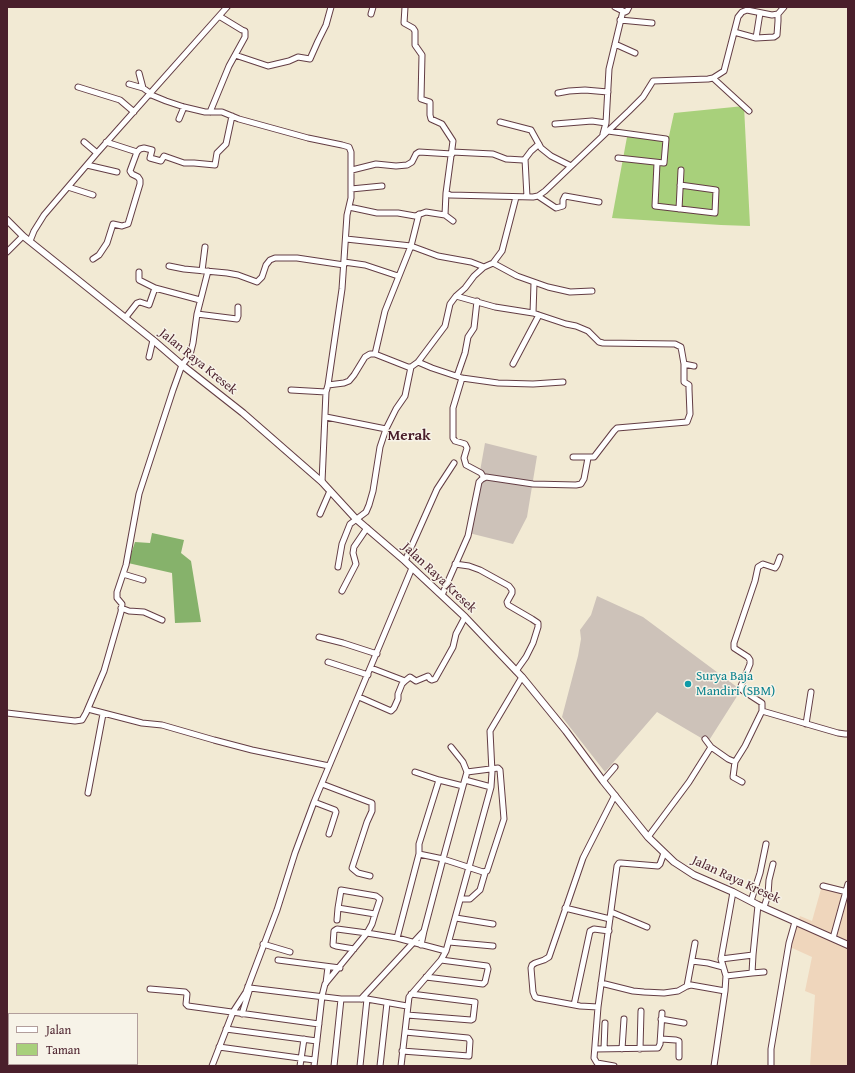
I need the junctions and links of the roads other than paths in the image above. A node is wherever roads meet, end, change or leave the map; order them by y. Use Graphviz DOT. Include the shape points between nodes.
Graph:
graph roads {
  1 [pos="227,7"];
  2 [pos="331,7"];
  3 [pos="373,7"];
  4 [pos="406,7"];
  5 [pos="615,7"];
  6 [pos="629,7"];
  7 [pos="784,7"];
  8 [pos="623,12"];
  9 [pos="760,13"];
  10 [pos="371,14"];
  11 [pos="778,14"];
  12 [pos="219,16"];
  13 [pos="620,20"];
  14 [pos="652,23"];
  15 [pos="734,32"];
  16 [pos="756,38"];
  17 [pos="615,44"];
  18 [pos="635,52"];
  19 [pos="235,55"];
  20 [pos="139,73"];
  21 [pos="713,78"];
  22 [pos="129,84"];
  23 [pos="78,87"];
  24 [pos="143,88"];
  25 [pos="608,92"];
  26 [pos="558,93"];
  27 [pos="150,94"];
  28 [pos="184,107"];
  29 [pos="131,109"];
  30 [pos="749,111"];
  31 [pos="210,112"];
  32 [pos="232,116"];
  33 [pos="179,119"];
  34 [pos="500,122"];
  35 [pos="606,123"];
  36 [pos="555,124"];
  37 [pos="608,131"];
  38 [pos="603,135"];
  39 [pos="84,142"];
  40 [pos="106,142"];
  41 [pos="539,144"];
  42 [pos="96,152"];
  43 [pos="137,152"];
  44 [pos="452,153"];
  45 [pos="618,158"];
  46 [pos="526,160"];
  47 [pos="657,163"];
  48 [pos="87,165"];
  49 [pos="571,166"];
  50 [pos="352,170"];
  51 [pos="681,170"];
  52 [pos="117,172"];
  53 [pos="680,185"];
  54 [pos="382,186"];
  55 [pos="68,187"];
  56 [pos="351,189"];
  57 [pos="446,193"];
  58 [pos="93,195"];
  59 [pos="538,196"];
  60 [pos="516,197"];
  61 [pos="527,197"];
  62 [pos="599,202"];
  63 [pos="349,207"];
  64 [pos="679,209"];
  65 [pos="419,214"];
  66 [pos="445,215"];
  67 [pos="7,220"];
  68 [pos="453,222"];
  69 [pos="23,236"];
  70 [pos="346,239"];
  71 [pos="30,241"];
  72 [pos="412,246"];
  73 [pos="205,247"];
  74 [pos="7,252"];
  75 [pos="93,259"];
  76 [pos="492,263"];
  77 [pos="344,264"];
  78 [pos="169,266"];
  79 [pos="484,267"];
  80 [pos="202,271"];
  81 [pos="208,271"];
  82 [pos="139,272"];
  83 [pos="398,276"];
  84 [pos="534,283"];
  85 [pos="155,288"];
  86 [pos="592,291"];
  87 [pos="456,296"];
  88 [pos="200,300"];
  89 [pos="477,301"];
  90 [pos="238,307"];
  91 [pos="533,313"];
  92 [pos="197,314"];
  93 [pos="539,315"];
  94 [pos="126,318"];
  95 [pos="153,340"];
  96 [pos="375,354"];
  97 [pos="150,357"];
  98 [pos="418,362"];
  99 [pos="513,364"];
  100 [pos="684,364"];
  101 [pos="182,365"];
  102 [pos="694,366"];
  103 [pos="411,367"];
  104 [pos="459,377"];
  105 [pos="563,382"];
  106 [pos="328,384"];
  107 [pos="291,390"];
  108 [pos="326,392"];
  109 [pos="326,417"];
  110 [pos="386,429"];
  111 [pos="573,457"];
  112 [pos="588,458"];
  113 [pos="454,463"];
  114 [pos="484,478"];
  115 [pos="322,482"];
  116 [pos="330,491"];
  117 [pos="320,514"];
  118 [pos="356,519"];
  119 [pos="367,528"];
  120 [pos="780,557"];
  121 [pos="405,561"];
  122 [pos="455,564"];
  123 [pos="338,567"];
  124 [pos="412,568"];
  125 [pos="124,574"];
  126 [pos="143,580"];
  127 [pos="342,591"];
  128 [pos="442,595"];
  129 [pos="122,608"];
  130 [pos="465,617"];
  131 [pos="162,620"];
  132 [pos="320,637"];
  133 [pos="377,654"];
  134 [pos="328,662"];
  135 [pos="371,668"];
  136 [pos="516,671"];
  137 [pos="368,675"];
  138 [pos="522,677"];
  139 [pos="405,681"];
  140 [pos="811,692"];
  141 [pos="359,697"];
  142 [pos="88,709"];
  143 [pos="762,711"];
  144 [pos="7,713"];
  145 [pos="103,714"];
  146 [pos="806,724"];
  147 [pos="848,734"];
  148 [pos="705,739"];
  149 [pos="451,747"];
  150 [pos="711,747"];
  151 [pos="735,762"];
  152 [pos="329,766"];
  153 [pos="615,767"];
  154 [pos="492,769"];
  155 [pos="415,772"];
  156 [pos="467,772"];
  157 [pos="439,780"];
  158 [pos="465,780"];
  159 [pos="603,781"];
  160 [pos="742,782"];
  161 [pos="322,784"];
  162 [pos="463,786"];
  163 [pos="491,787"];
  164 [pos="88,793"];
  165 [pos="615,795"];
  166 [pos="314,802"];
  167 [pos="329,834"];
  168 [pos="648,837"];
  169 [pos="766,844"];
  170 [pos="664,853"];
  171 [pos="419,854"];
  172 [pos="443,859"];
  173 [pos="773,864"];
  174 [pos="469,868"];
  175 [pos="485,873"];
  176 [pos="370,876"];
  177 [pos="848,884"];
  178 [pos="823,886"];
  179 [pos="733,892"];
  180 [pos="847,892"];
  181 [pos="461,899"];
  182 [pos="751,901"];
  183 [pos="761,906"];
  184 [pos="338,908"];
  185 [pos="565,908"];
  186 [pos="611,912"];
  187 [pos="375,914"];
  188 [pos="456,918"];
  189 [pos="610,919"];
  190 [pos="337,920"];
  191 [pos="795,922"];
  192 [pos="493,924"];
  193 [pos="647,927"];
  194 [pos="424,931"];
  195 [pos="609,931"];
  196 [pos="367,933"];
  197 [pos="397,938"];
  198 [pos="833,938"];
  199 [pos="449,942"];
  200 [pos="412,943"];
  201 [pos="696,943"];
  202 [pos="263,944"];
  203 [pos="421,945"];
  204 [pos="848,945"];
  205 [pos="493,946"];
  206 [pos="354,949"];
  207 [pos="446,951"];
  208 [pos="290,952"];
  209 [pos="752,955"];
  210 [pos="721,959"];
  211 [pos="278,960"];
  212 [pos="441,960"];
  213 [pos="692,961"];
  214 [pos="328,967"];
  215 [pos="723,967"];
  216 [pos="340,968"];
  217 [pos="764,972"];
  218 [pos="752,973"];
  219 [pos="726,976"];
  220 [pos="426,977"];
  221 [pos="601,983"];
  222 [pos="325,984"];
  223 [pos="687,986"];
  224 [pos="249,987"];
  225 [pos="150,989"];
  226 [pos="725,991"];
  227 [pos="411,994"];
  228 [pos="322,996"];
  229 [pos="341,999"];
  230 [pos="364,999"];
  231 [pos="387,1003"];
  232 [pos="574,1005"];
  233 [pos="407,1006"];
  234 [pos="598,1007"];
  235 [pos="641,1011"];
  236 [pos="233,1012"];
  237 [pos="662,1013"];
  238 [pos="242,1014"];
  239 [pos="407,1015"];
  240 [pos="624,1019"];
  241 [pos="661,1019"];
  242 [pos="605,1023"];
  243 [pos="684,1023"];
  244 [pos="319,1024"];
  245 [pos="226,1029"];
  246 [pos="405,1032"];
  247 [pos="304,1039"];
  248 [pos="661,1039"];
  249 [pos="317,1041"];
  250 [pos="219,1047"];
  251 [pos="595,1049"];
  252 [pos="604,1049"];
  253 [pos="622,1049"];
  254 [pos="640,1049"];
  255 [pos="402,1051"];
  256 [pos="679,1057"];
  257 [pos="301,1059"];
  258 [pos="314,1063"];
  259 [pos="212,1066"];
  260 [pos="300,1066"];
  261 [pos="334,1066"];
  262 [pos="360,1066"];
  263 [pos="380,1066"];
  264 [pos="401,1066"];
  265 [pos="614,1066"];
  266 [pos="714,1066"];
  267 [pos="771,1066"];
  1 -- 12 [label="street"];
  2 -- 19 [label="street" via="310,59 298,57 268,66"];
  3 -- 10 [label="street"];
  4 -- 44 [label="street" via="404,23 415,31 415,45 422,55 420,97 430,102 431,119 441,124 453,138"];
  5 -- 8 [label="street"];
  6 -- 8 [label="street"];
  7 -- 11 [label="street"];
  8 -- 13 [label="street"];
  9 -- 11 [label="street"];
  9 -- 15 [label="street" via="747,10 742,12"];
  9 -- 16 [label="street"];
  11 -- 16 [label="street" via="777,35 771,38"];
  12 -- 19 [label="street" via="244,31 245,37"];
  12 -- 27 [label="street"];
  13 -- 14 [label="street"];
  13 -- 17 [label="street"];
  15 -- 16 [label="street"];
  15 -- 21 [label="street" via="724,71"];
  17 -- 18 [label="street"];
  17 -- 25 [label="street" via="609,69"];
  19 -- 31 [label="street"];
  20 -- 24 [label="street"];
  21 -- 30 [label="street"];
  21 -- 37 [label="street" via="653,81 643,97"];
  22 -- 24 [label="street"];
  23 -- 29 [label="street" via="120,100"];
  24 -- 27 [label="street"];
  25 -- 26 [label="street" via="586,90"];
  25 -- 35 [label="street"];
  27 -- 28 [label="street"];
  27 -- 29 [label="street"];
  28 -- 31 [label="street"];
  28 -- 33 [label="street"];
  29 -- 40 [label="street"];
  31 -- 32 [label="street" via="222,112"];
  32 -- 43 [label="street" via="226,144 218,153 215,165 184,163 164,156 160,161 150,158 152,150 144,148"];
  32 -- 50 [label="street" via="349,147"];
  34 -- 41 [label="street" via="531,130"];
  35 -- 36 [label="street" via="592,121"];
  35 -- 38 [label="street"];
  37 -- 38 [label="street"];
  37 -- 47 [label="street" via="666,139 664,163"];
  38 -- 49 [label="street"];
  39 -- 42 [label="street"];
  40 -- 42 [label="street"];
  40 -- 43 [label="street"];
  41 -- 46 [label="street"];
  41 -- 49 [label="street" via="551,156"];
  42 -- 48 [label="street"];
  43 -- 75 [label="street" via="130,171 138,177 140,184 130,221 125,226 113,224 106,243 99,255"];
  44 -- 46 [label="street" via="493,154 506,159"];
  44 -- 50 [label="street" via="419,152 407,165 376,164"];
  44 -- 57 [label="street"];
  45 -- 47 [label="street"];
  46 -- 61 [label="street"];
  47 -- 64 [label="street" via="655,206"];
  48 -- 52 [label="street"];
  48 -- 55 [label="street"];
  49 -- 59 [label="street"];
  50 -- 56 [label="street"];
  51 -- 53 [label="street"];
  53 -- 64 [label="street"];
  53 -- 64 [label="street" via="716,190 715,213"];
  54 -- 56 [label="street"];
  55 -- 58 [label="street"];
  55 -- 71 [label="street" via="44,215"];
  56 -- 63 [label="street"];
  57 -- 60 [label="street"];
  57 -- 66 [label="street"];
  59 -- 61 [label="street"];
  59 -- 62 [label="street" via="556,208 563,206 566,196"];
  60 -- 61 [label="street"];
  60 -- 76 [label="street" via="502,251"];
  63 -- 65 [label="street" via="377,213 415,216"];
  63 -- 70 [label="street"];
  65 -- 66 [label="street" via="426,212"];
  65 -- 72 [label="street"];
  66 -- 68 [label="street"];
  67 -- 69 [label="main road, Jalan Raya Kresek"];
  69 -- 71 [label="main road, Jalan Raya Kresek"];
  69 -- 74 [label="street"];
  70 -- 72 [label="street"];
  70 -- 77 [label="street"];
  71 -- 94 [label="main road, Jalan Raya Kresek"];
  72 -- 79 [label="street" via="438,256 472,262"];
  72 -- 83 [label="street"];
  73 -- 80 [label="street"];
  76 -- 79 [label="street"];
  76 -- 84 [label="street"];
  77 -- 81 [label="street" via="275,258 266,265 262,277 257,282"];
  77 -- 83 [label="street" via="364,265"];
  77 -- 106 [label="street"];
  78 -- 80 [label="street"];
  79 -- 87 [label="street"];
  80 -- 81 [label="street"];
  81 -- 88 [label="street"];
  82 -- 85 [label="street" via="139,280"];
  83 -- 96 [label="street" via="385,311"];
  84 -- 86 [label="street" via="570,292"];
  84 -- 91 [label="street"];
  85 -- 88 [label="street"];
  85 -- 94 [label="street" via="149,305 137,303"];
  87 -- 89 [label="street"];
  87 -- 98 [label="street" via="450,304 445,326"];
  88 -- 92 [label="street"];
  89 -- 91 [label="street" via="495,307"];
  89 -- 104 [label="street" via="474,328 468,337"];
  90 -- 92 [label="street" via="237,319"];
  91 -- 93 [label="street"];
  92 -- 101 [label="street" via="194,343 190,355"];
  93 -- 99 [label="street"];
  93 -- 100 [label="street" via="588,331 603,343 678,345 682,350"];
  94 -- 95 [label="main road, Jalan Raya Kresek"];
  95 -- 97 [label="street"];
  95 -- 101 [label="main road, Jalan Raya Kresek"];
  96 -- 103 [label="street"];
  96 -- 106 [label="street" via="365,357 349,381"];
  98 -- 103 [label="street"];
  98 -- 104 [label="street"];
  100 -- 102 [label="street"];
  100 -- 112 [label="street" via="684,382 690,389 690,414 686,422 617,428 596,456"];
  101 -- 115 [label="main road, Jalan Raya Kresek" via="243,413"];
  101 -- 125 [label="street" via="139,494"];
  103 -- 110 [label="street" via="405,396"];
  104 -- 105 [label="street" via="498,384"];
  104 -- 114 [label="street" via="452,408 453,438 465,444 466,465 481,473"];
  106 -- 108 [label="street"];
  107 -- 108 [label="street"];
  108 -- 109 [label="street"];
  109 -- 110 [label="street"];
  109 -- 115 [label="street"];
  110 -- 118 [label="street" via="380,446 369,505 366,512"];
  111 -- 112 [label="street"];
  112 -- 114 [label="street" via="584,479 581,484 576,485 533,484"];
  113 -- 121 [label="street" via="437,489"];
  114 -- 122 [label="street" via="479,482 468,536"];
  115 -- 116 [label="main road, Jalan Raya Kresek"];
  116 -- 117 [label="street"];
  116 -- 118 [label="main road, Jalan Raya Kresek"];
  118 -- 119 [label="main road, Jalan Raya Kresek"];
  118 -- 123 [label="street" via="350,524"];
  119 -- 121 [label="main road, Jalan Raya Kresek"];
  119 -- 127 [label="street" via="354,547 356,564"];
  120 -- 143 [label="street" via="778,565 774,568 763,564 758,567 734,643 734,648 750,660 742,690 762,703"];
  121 -- 124 [label="main road, Jalan Raya Kresek"];
  122 -- 128 [label="street"];
  122 -- 136 [label="street" via="480,570 509,586 512,593 507,602 508,606 538,623 533,643"];
  124 -- 128 [label="main road, Jalan Raya Kresek"];
  124 -- 133 [label="street"];
  125 -- 126 [label="street"];
  125 -- 129 [label="street" via="117,592"];
  128 -- 130 [label="main road, Jalan Raya Kresek"];
  129 -- 131 [label="street" via="144,612"];
  129 -- 142 [label="street" via="104,671"];
  130 -- 136 [label="main road, Jalan Raya Kresek"];
  130 -- 139 [label="street" via="456,634 453,647 435,679 432,680 428,676 416,681 410,677"];
  132 -- 133 [label="street"];
  133 -- 135 [label="street"];
  134 -- 137 [label="street"];
  135 -- 137 [label="street"];
  135 -- 139 [label="street"];
  136 -- 138 [label="main road, Jalan Raya Kresek"];
  137 -- 141 [label="street"];
  138 -- 154 [label="street" via="490,731"];
  138 -- 159 [label="main road, Jalan Raya Kresek"];
  139 -- 141 [label="street" via="391,711"];
  140 -- 146 [label="street"];
  141 -- 152 [label="street"];
  142 -- 144 [label="street" via="82,720 75,721"];
  142 -- 145 [label="street"];
  143 -- 146 [label="street"];
  143 -- 151 [label="street"];
  145 -- 152 [label="street" via="162,725 252,750"];
  145 -- 164 [label="street"];
  146 -- 147 [label="street"];
  148 -- 150 [label="street"];
  149 -- 156 [label="street" via="463,762"];
  150 -- 151 [label="street"];
  150 -- 168 [label="street" via="689,782"];
  151 -- 160 [label="street" via="733,777"];
  152 -- 161 [label="street"];
  153 -- 159 [label="street"];
  154 -- 156 [label="street"];
  154 -- 163 [label="street"];
  154 -- 175 [label="street" via="500,770 504,818"];
  155 -- 157 [label="street"];
  156 -- 158 [label="street"];
  157 -- 162 [label="street"];
  157 -- 171 [label="street" via="419,844"];
  158 -- 162 [label="street"];
  158 -- 163 [label="street"];
  159 -- 165 [label="main road, Jalan Raya Kresek"];
  161 -- 166 [label="street"];
  161 -- 176 [label="street" via="372,803 372,811 352,868 358,873"];
  162 -- 172 [label="street"];
  163 -- 174 [label="street"];
  165 -- 168 [label="main road, Jalan Raya Kresek"];
  165 -- 185 [label="street" via="583,858"];
  166 -- 167 [label="street" via="336,812"];
  166 -- 202 [label="street"];
  168 -- 170 [label="main road, Jalan Raya Kresek"];
  169 -- 182 [label="street"];
  170 -- 179 [label="main road, Jalan Raya Kresek" via="694,875"];
  170 -- 186 [label="street" via="658,866 618,863"];
  171 -- 172 [label="street"];
  171 -- 197 [label="street"];
  172 -- 174 [label="street"];
  172 -- 194 [label="street"];
  173 -- 183 [label="street" via="768,895"];
  174 -- 175 [label="street"];
  174 -- 181 [label="street"];
  175 -- 181 [label="street" via="479,890 470,899"];
  177 -- 180 [label="street"];
  178 -- 180 [label="street"];
  179 -- 182 [label="main road, Jalan Raya Kresek"];
  179 -- 210 [label="street"];
  180 -- 198 [label="street"];
  181 -- 188 [label="street"];
  182 -- 183 [label="main road, Jalan Raya Kresek"];
  183 -- 191 [label="main road, Jalan Raya Kresek"];
  183 -- 209 [label="street"];
  184 -- 187 [label="street"];
  184 -- 187 [label="street" via="341,890 379,897"];
  184 -- 190 [label="street"];
  185 -- 189 [label="street"];
  185 -- 232 [label="street" via="549,957 532,965 532,985 537,998"];
  186 -- 189 [label="street"];
  186 -- 193 [label="street"];
  187 -- 196 [label="street"];
  188 -- 192 [label="street"];
  188 -- 199 [label="street"];
  189 -- 195 [label="street"];
  191 -- 198 [label="main road, Jalan Raya Kresek"];
  191 -- 267 [label="street" via="772,1042"];
  194 -- 200 [label="street"];
  194 -- 203 [label="street"];
  195 -- 221 [label="street"];
  195 -- 232 [label="street" via="590,931"];
  196 -- 197 [label="street"];
  196 -- 206 [label="street"];
  196 -- 206 [label="street" via="337,929 334,931 333,942 336,946"];
  197 -- 200 [label="street"];
  198 -- 204 [label="main road, Jalan Raya Kresek"];
  199 -- 205 [label="street"];
  199 -- 207 [label="street"];
  200 -- 203 [label="street"];
  200 -- 230 [label="street"];
  201 -- 213 [label="street"];
  202 -- 208 [label="street"];
  202 -- 224 [label="street"];
  203 -- 207 [label="street"];
  206 -- 216 [label="street"];
  207 -- 212 [label="street"];
  209 -- 210 [label="street"];
  209 -- 218 [label="street"];
  210 -- 215 [label="street"];
  211 -- 214 [label="street"];
  212 -- 220 [label="street"];
  212 -- 220 [label="street" via="487,966 485,982 483,984"];
  213 -- 215 [label="street"];
  213 -- 223 [label="street"];
  214 -- 216 [label="street"];
  214 -- 222 [label="street"];
  215 -- 219 [label="street"];
  216 -- 222 [label="street"];
  217 -- 218 [label="street"];
  218 -- 219 [label="street"];
  219 -- 226 [label="street"];
  220 -- 227 [label="street"];
  221 -- 223 [label="street" via="633,991 664,993 678,991"];
  221 -- 234 [label="street"];
  222 -- 228 [label="street"];
  223 -- 226 [label="street"];
  224 -- 228 [label="street"];
  224 -- 236 [label="street"];
  224 -- 238 [label="street"];
  225 -- 236 [label="street" via="185,992 188,1006"];
  226 -- 266 [label="street"];
  227 -- 233 [label="street"];
  227 -- 239 [label="street" via="475,1002 473,1019"];
  228 -- 229 [label="street"];
  228 -- 244 [label="street"];
  229 -- 230 [label="street"];
  229 -- 261 [label="street"];
  230 -- 231 [label="street"];
  230 -- 262 [label="street"];
  231 -- 233 [label="street"];
  231 -- 263 [label="street"];
  232 -- 234 [label="street"];
  233 -- 239 [label="street"];
  234 -- 251 [label="street"];
  235 -- 254 [label="street"];
  236 -- 238 [label="street"];
  236 -- 245 [label="street"];
  237 -- 241 [label="street"];
  238 -- 244 [label="street"];
  239 -- 246 [label="street"];
  240 -- 253 [label="street"];
  241 -- 243 [label="street"];
  241 -- 248 [label="street"];
  242 -- 252 [label="street"];
  244 -- 249 [label="street"];
  245 -- 247 [label="street"];
  245 -- 250 [label="street"];
  246 -- 255 [label="street"];
  246 -- 255 [label="street" via="468,1038 469,1056"];
  247 -- 249 [label="street"];
  247 -- 257 [label="street"];
  248 -- 254 [label="street" via="658,1048"];
  248 -- 256 [label="street" via="679,1041"];
  249 -- 258 [label="street"];
  250 -- 257 [label="street"];
  250 -- 259 [label="street"];
  251 -- 252 [label="street"];
  251 -- 265 [label="street" via="596,1063"];
  252 -- 253 [label="street"];
  253 -- 254 [label="street"];
  255 -- 264 [label="street"];
  257 -- 258 [label="street"];
  257 -- 260 [label="street"];
}
